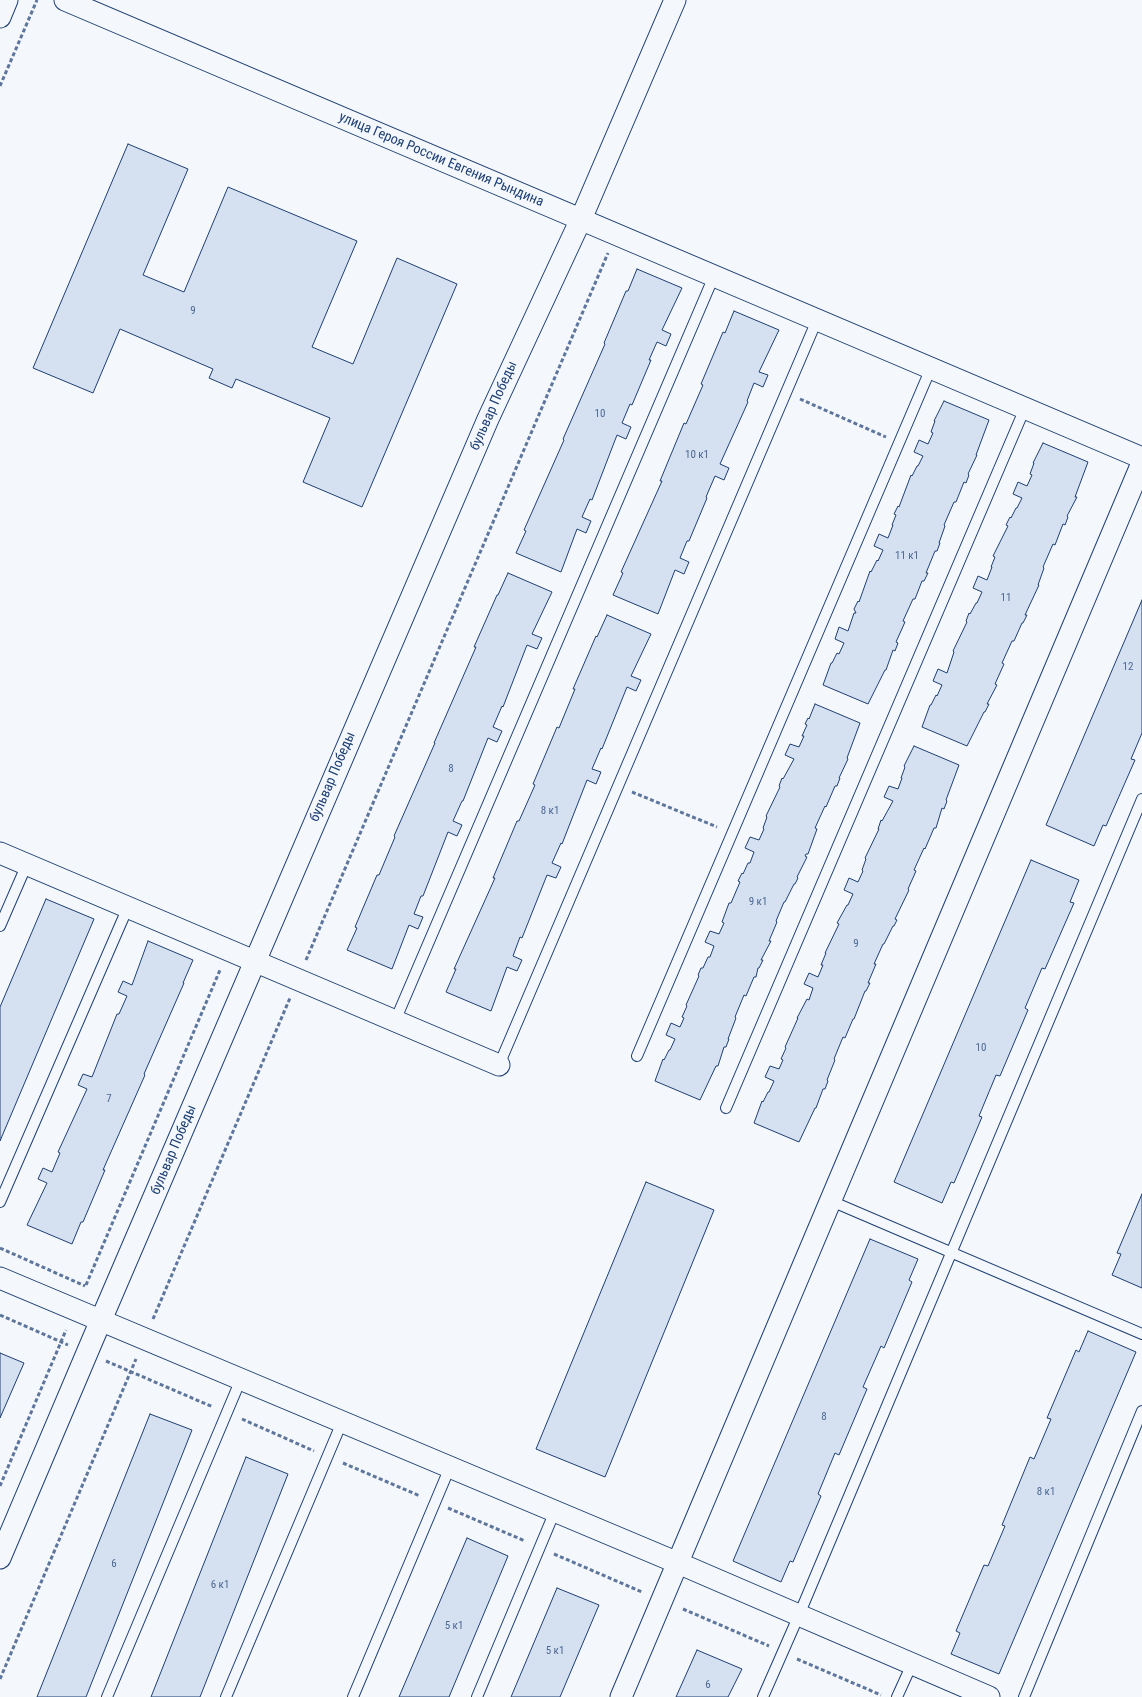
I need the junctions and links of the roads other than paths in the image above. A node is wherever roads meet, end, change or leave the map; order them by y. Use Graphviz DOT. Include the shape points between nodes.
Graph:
graph roads {
  1 [pos="7,0"];
  2 [pos="65,0"];
  3 [pos="674,0"];
  4 [pos="0,16"];
  5 [pos="582,220"];
  6 [pos="714,276"];
  7 [pos="817,320"];
  8 [pos="931,368"];
  9 [pos="1025,408"];
  10 [pos="1142,458"];
  11 [pos="1142,463"];
  12 [pos="1142,799"];
  13 [pos="0,852"];
  14 [pos="27,864"];
  15 [pos="128,907"];
  16 [pos="0,926"];
  17 [pos="255,961"];
  18 [pos="396,1021"];
  19 [pos="637,1056"];
  20 [pos="498,1065"];
  21 [pos="726,1108"];
  22 [pos="831,1201"];
  23 [pos="0,1202"];
  24 [pos="952,1252"];
  25 [pos="0,1278"];
  26 [pos="100,1320"];
  27 [pos="1142,1334"];
  28 [pos="241,1379"];
  29 [pos="1142,1411"];
  30 [pos="342,1422"];
  31 [pos="450,1467"];
  32 [pos="555,1511"];
  33 [pos="0,1558"];
  34 [pos="678,1563"];
  35 [pos="799,1615"];
  36 [pos="912,1664"];
  37 [pos="107,1697"];
  38 [pos="226,1697"];
  39 [pos="353,1697"];
  40 [pos="477,1697"];
  41 [pos="621,1697"];
  42 [pos="763,1697"];
  43 [pos="898,1697"];
  44 [pos="988,1697"];
  45 [pos="1024,1697"];
  1 -- 4 [label="street"];
  2 -- 5 [label="street, улица Героя России Евгения Рындина"];
  3 -- 5 [label="street, бульвар Победы"];
  5 -- 6 [label="street, улица Героя России Евгения Рындина"];
  5 -- 17 [label="street, бульвар Победы" via="488,419"];
  6 -- 7 [label="street, улица Героя России Евгения Рындина"];
  6 -- 18 [label="lane"];
  7 -- 8 [label="street, улица Героя России Евгения Рындина"];
  7 -- 20 [label="lane"];
  8 -- 9 [label="street, улица Героя России Евгения Рындина"];
  8 -- 19 [label="lane"];
  9 -- 10 [label="street, улица Героя России Евгения Рындина"];
  9 -- 21 [label="lane"];
  11 -- 22 [label="street"];
  12 -- 24 [label="lane"];
  13 -- 14 [label="street"];
  14 -- 15 [label="street"];
  14 -- 16 [label="lane"];
  15 -- 17 [label="street"];
  15 -- 23 [label="lane"];
  17 -- 18 [label="street"];
  17 -- 26 [label="street, бульвар Победы"];
  18 -- 20 [label="street"];
  22 -- 24 [label="lane"];
  22 -- 34 [label="street"];
  24 -- 27 [label="lane"];
  24 -- 35 [label="lane"];
  25 -- 26 [label="street"];
  26 -- 28 [label="street"];
  26 -- 33 [label="street, бульвар Победы"];
  28 -- 30 [label="street"];
  28 -- 37 [label="lane"];
  29 -- 45 [label="lane"];
  30 -- 31 [label="street"];
  30 -- 38 [label="lane"];
  31 -- 32 [label="street"];
  31 -- 39 [label="lane"];
  32 -- 34 [label="street"];
  32 -- 40 [label="lane"];
  34 -- 35 [label="street"];
  34 -- 41 [label="street"];
  35 -- 36 [label="street"];
  35 -- 42 [label="lane"];
  36 -- 43 [label="lane"];
  36 -- 44 [label="street"];
}
